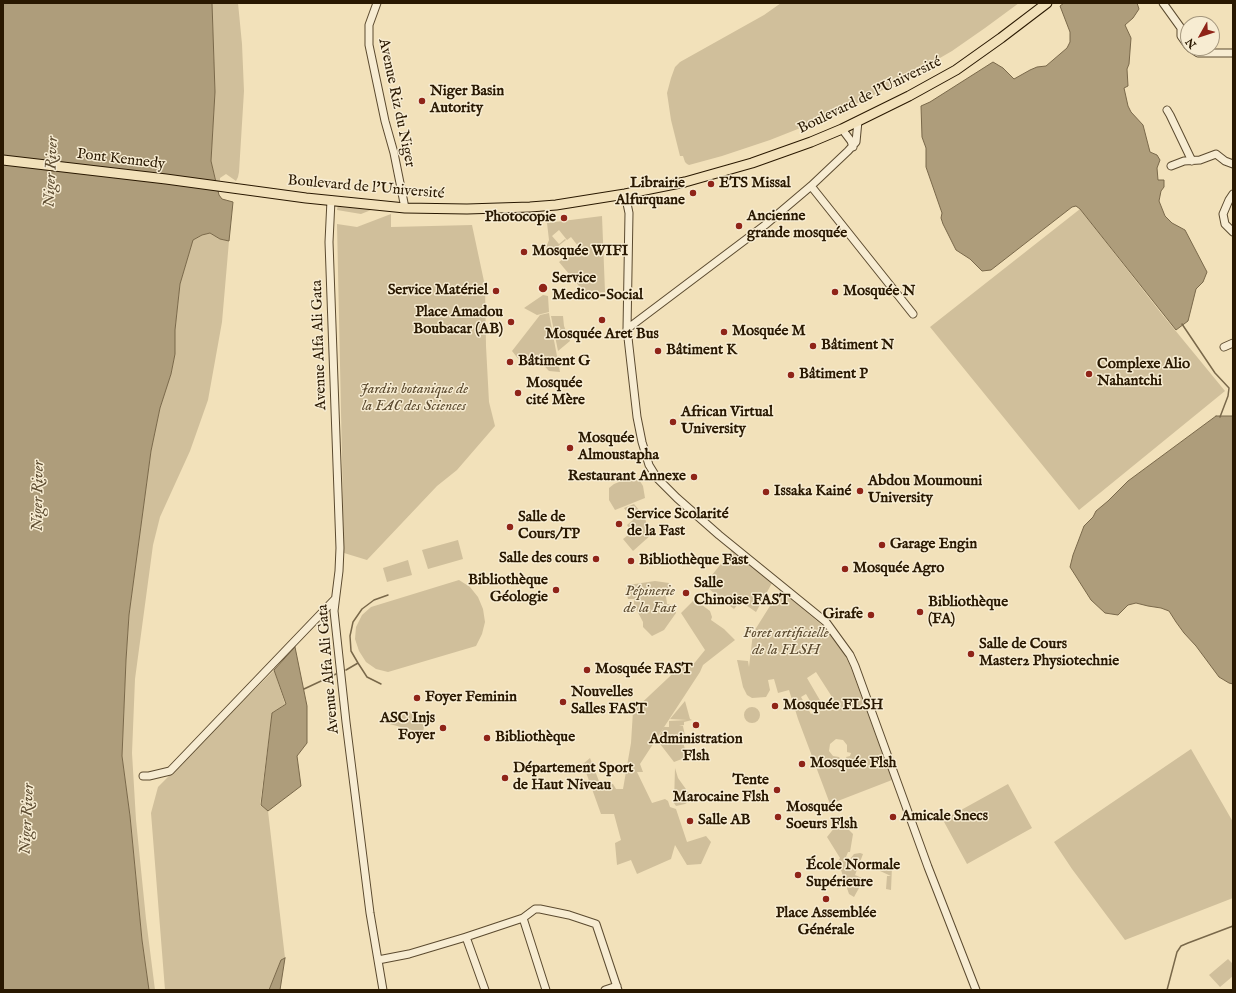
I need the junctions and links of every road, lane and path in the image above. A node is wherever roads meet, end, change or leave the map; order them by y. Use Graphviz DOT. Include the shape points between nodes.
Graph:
graph roads {
  1 [pos="377,3"];
  2 [pos="1047,3"];
  3 [pos="1163,3"];
  4 [pos="1180,26"];
  5 [pos="1220,53"];
  6 [pos="1233,53"];
  7 [pos="1167,110"];
  8 [pos="858,121"];
  9 [pos="842,129"];
  10 [pos="853,147"];
  11 [pos="3,160"];
  12 [pos="1192,161"];
  13 [pos="1233,164"];
  14 [pos="1171,166"];
  15 [pos="811,186"];
  16 [pos="236,188"];
  17 [pos="625,194"];
  18 [pos="1233,194"];
  19 [pos="331,200"];
  20 [pos="405,208"];
  21 [pos="1233,232"];
  22 [pos="913,314"];
  23 [pos="627,328"];
  24 [pos="1233,343"];
  25 [pos="1224,347"];
  26 [pos="336,599"];
  27 [pos="143,776"];
  28 [pos="523,918"];
  29 [pos="466,937"];
  30 [pos="378,960"];
  31 [pos="617,988"];
  32 [pos="383,990"];
  33 [pos="485,990"];
  34 [pos="546,990"];
  35 [pos="605,990"];
  36 [pos="976,990"];
  1 -- 20 [label="street, Avenue Riz du Niger" via="369,25 368,45"];
  2 -- 8 [label="main road, Boulevard de l'Université" via="956,70"];
  3 -- 4 [label="street"];
  5 -- 6 [label="street"];
  7 -- 12 [label="street"];
  8 -- 9 [label="main road, Boulevard de l'Université"];
  8 -- 10 [label="street" via="856,142"];
  9 -- 10 [label="street"];
  9 -- 17 [label="main road, Boulevard de l'Université" via="752,163 685,182"];
  10 -- 15 [label="street"];
  11 -- 16 [label="main road, Pont Kennedy"];
  12 -- 13 [label="street" via="1216,154"];
  12 -- 14 [label="street"];
  15 -- 22 [label="street"];
  15 -- 23 [label="street" via="765,225"];
  16 -- 19 [label="main road, Boulevard de l'Université"];
  17 -- 20 [label="main road, Boulevard de l'Université" via="530,207"];
  17 -- 23 [label="street" via="629,213"];
  18 -- 21 [label="street" via="1223,214 1225,224"];
  19 -- 20 [label="main road, Boulevard de l'Université"];
  19 -- 26 [label="street, Avenue Alfa Ali Gata" via="329,242 340,548"];
  23 -- 36 [label="street" via="642,442 657,478 719,535 826,622 853,661"];
  24 -- 25 [label="street"];
  26 -- 27 [label="street" via="170,771"];
  26 -- 30 [label="street, Avenue Alfa Ali Gata" via="334,611 346,722"];
  28 -- 29 [label="street"];
  28 -- 31 [label="street" via="535,909 540,909 596,924"];
  28 -- 34 [label="street"];
  29 -- 30 [label="street" via="409,954"];
  29 -- 33 [label="street"];
  30 -- 32 [label="street, Avenue Alfa Ali Gata"];
  31 -- 35 [label="street"];
}
